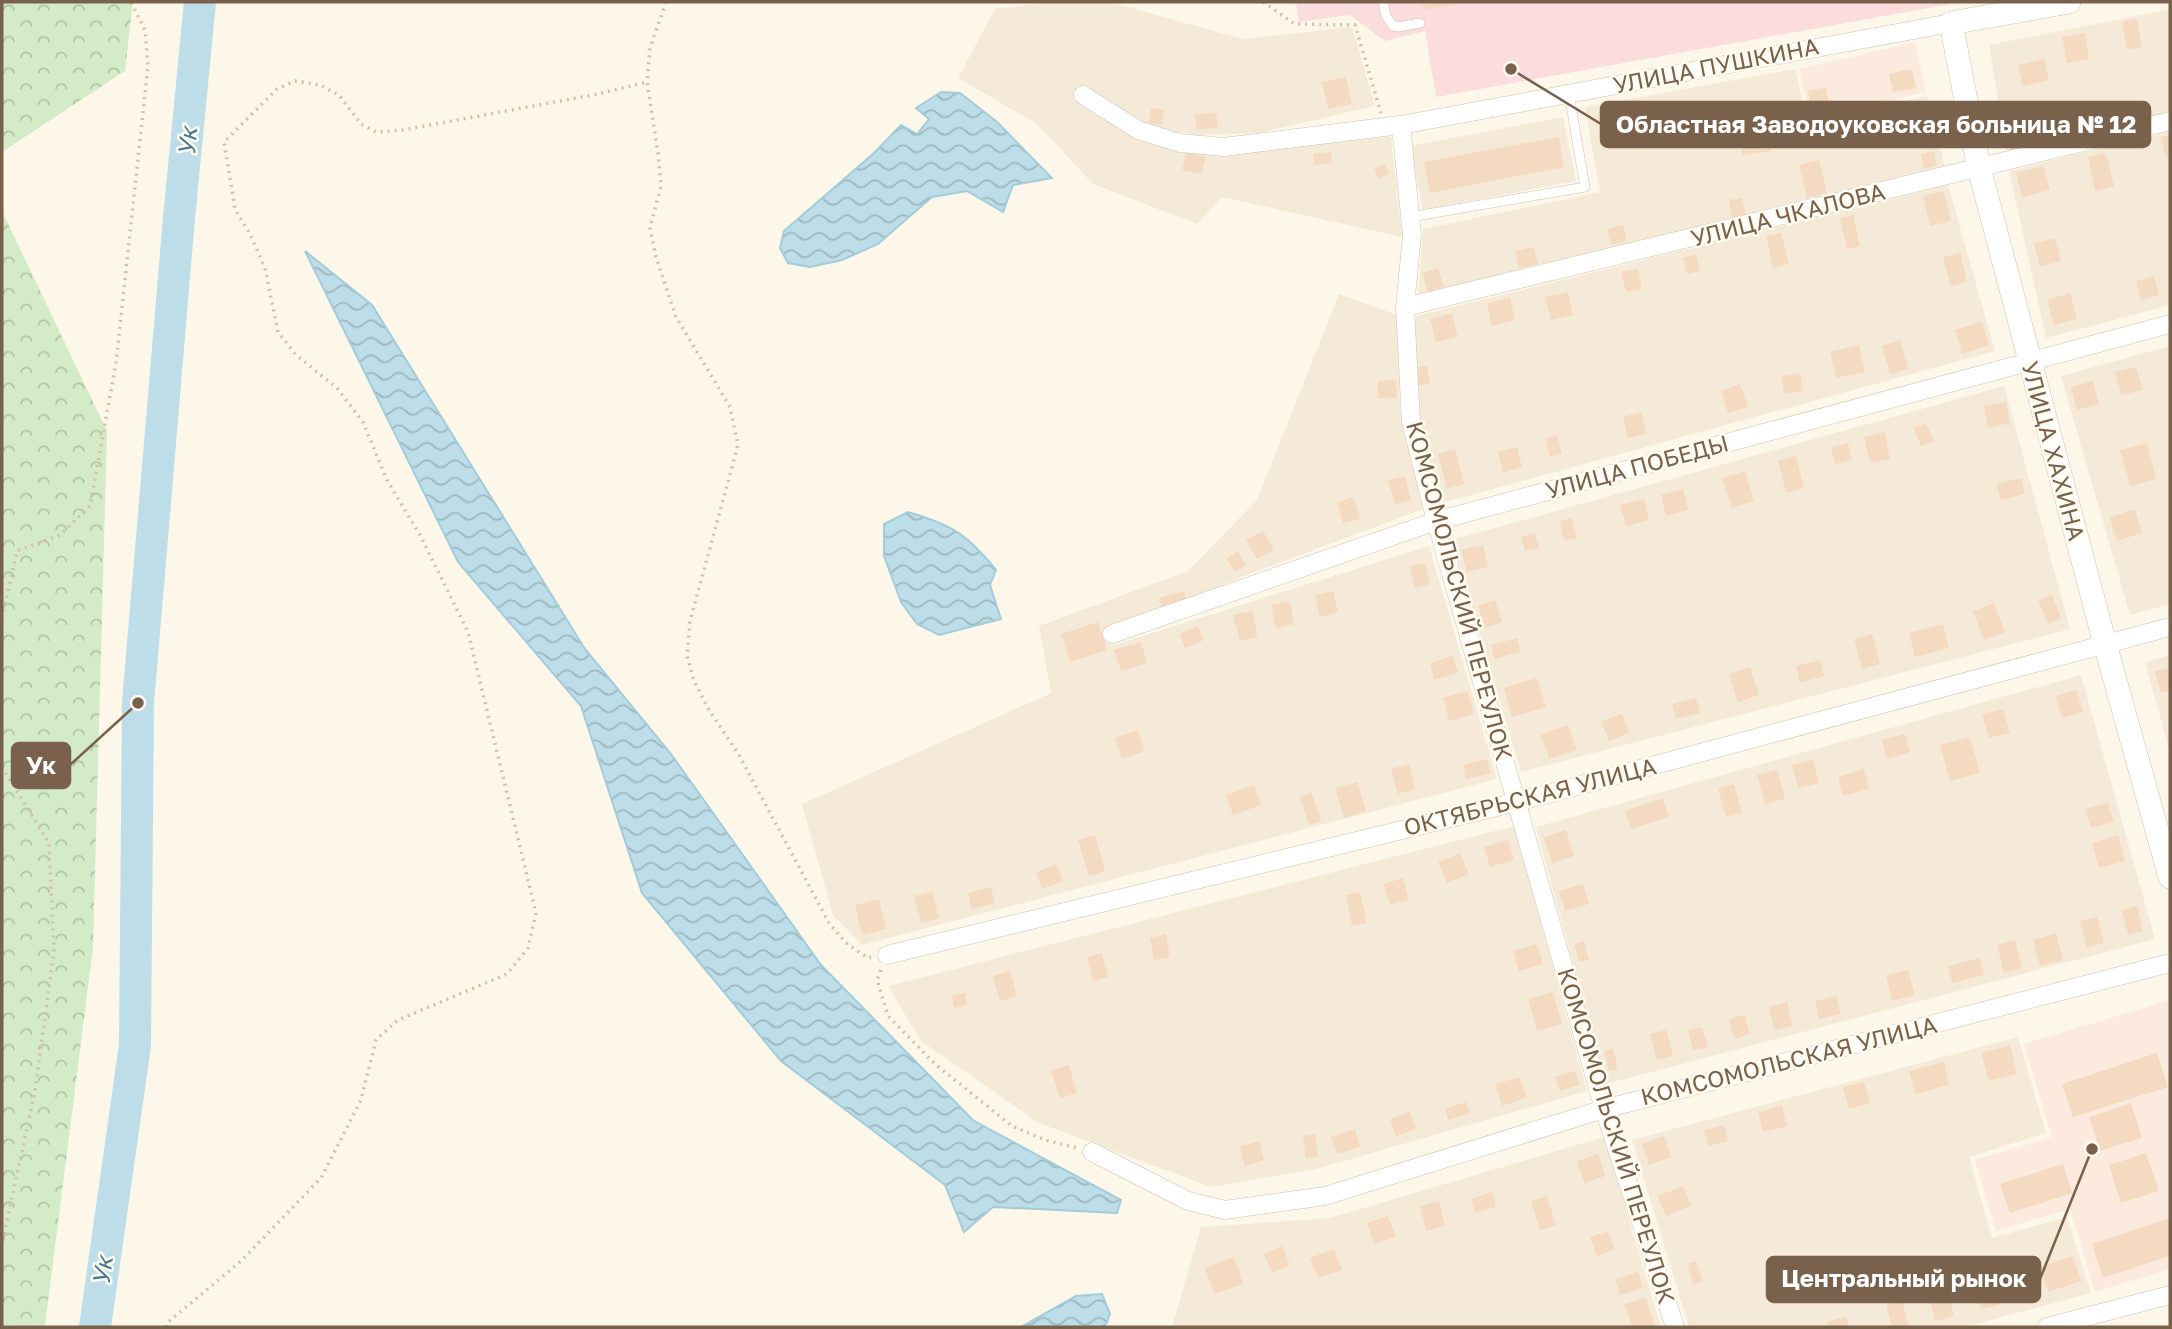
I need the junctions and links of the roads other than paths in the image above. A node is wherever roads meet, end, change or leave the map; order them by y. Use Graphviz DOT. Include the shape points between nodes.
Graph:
graph roads {
  1 [pos="1383,2"];
  2 [pos="2069,2"];
  3 [pos="2010,7"];
  4 [pos="1420,23"];
  5 [pos="1951,23"];
  6 [pos="1569,94"];
  7 [pos="1083,95"];
  8 [pos="2170,121"];
  9 [pos="1393,127"];
  10 [pos="1979,168"];
  11 [pos="1410,218"];
  12 [pos="1405,307"];
  13 [pos="2170,324"];
  14 [pos="2029,361"];
  15 [pos="1436,521"];
  16 [pos="2170,627"];
  17 [pos="1112,635"];
  18 [pos="2105,644"];
  19 [pos="1517,802"];
  20 [pos="2170,877"];
  21 [pos="887,955"];
  22 [pos="2170,963"];
  23 [pos="1604,1109"];
  24 [pos="1092,1152"];
  25 [pos="2170,1295"];
  26 [pos="1675,1327"];
  27 [pos="2047,1327"];
  1 -- 4 [label="lane" via="1392,26"];
  2 -- 3 [label="street, УЛИЦА ПУШКИНА"];
  3 -- 5 [label="street, УЛИЦА ПУШКИНА"];
  5 -- 6 [label="street, УЛИЦА ПУШКИНА"];
  5 -- 10 [label="street, УЛИЦА ХАХИНА"];
  6 -- 9 [label="street, УЛИЦА ПУШКИНА"];
  6 -- 11 [label="lane" via="1585,187"];
  7 -- 9 [label="street, УЛИЦА ПУШКИНА" via="1138,130 1180,143 1224,147"];
  8 -- 10 [label="street, УЛИЦА ЧКАЛОВА"];
  9 -- 11 [label="street, КОМСОМОЛЬСКИЙ ПЕРЕУЛОК"];
  10 -- 12 [label="street, УЛИЦА ЧКАЛОВА"];
  10 -- 14 [label="street, УЛИЦА ХАХИНА"];
  11 -- 12 [label="street, КОМСОМОЛЬСКИЙ ПЕРЕУЛОК"];
  12 -- 15 [label="street, КОМСОМОЛЬСКИЙ ПЕРЕУЛОК" via="1411,422"];
  13 -- 14 [label="street, УЛИЦА ПОБЕДЫ"];
  14 -- 15 [label="street, УЛИЦА ПОБЕДЫ"];
  14 -- 18 [label="street, УЛИЦА ХАХИНА"];
  15 -- 17 [label="street, УЛИЦА ПОБЕДЫ"];
  15 -- 19 [label="street, КОМСОМОЛЬСКИЙ ПЕРЕУЛОК"];
  16 -- 18 [label="street, ОКТЯБРЬСКАЯ УЛИЦА"];
  18 -- 19 [label="street, ОКТЯБРЬСКАЯ УЛИЦА"];
  18 -- 20 [label="street, УЛИЦА ХАХИНА"];
  19 -- 21 [label="street, ОКТЯБРЬСКАЯ УЛИЦА"];
  19 -- 23 [label="street, КОМСОМОЛЬСКИЙ ПЕРЕУЛОК"];
  22 -- 23 [label="street, КОМСОМОЛЬСКАЯ УЛИЦА"];
  23 -- 24 [label="street, КОМСОМОЛЬСКАЯ УЛИЦА" via="1325,1196 1225,1210 1188,1201"];
  23 -- 26 [label="street, КОМСОМОЛЬСКИЙ ПЕРЕУЛОК"];
  25 -- 27 [label="street"];
}
